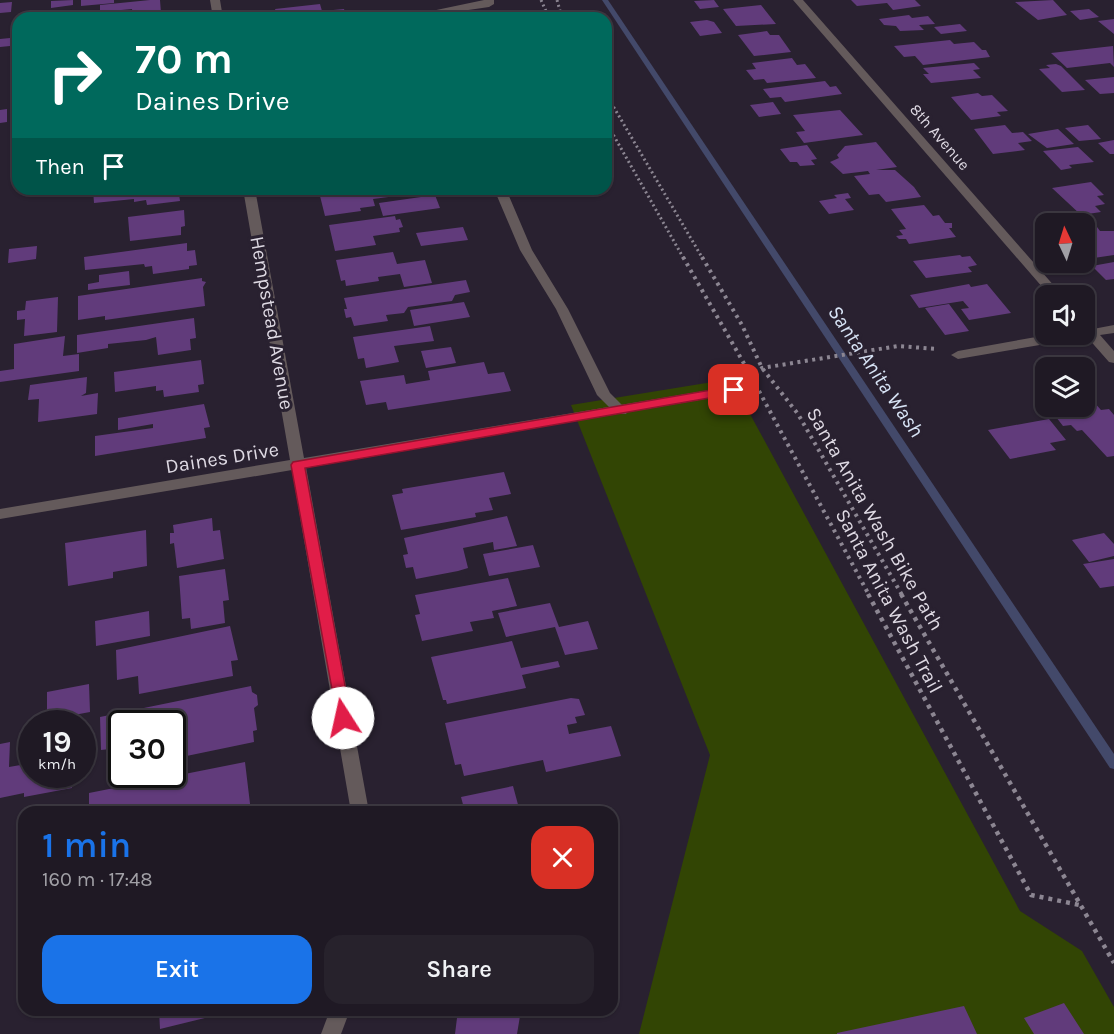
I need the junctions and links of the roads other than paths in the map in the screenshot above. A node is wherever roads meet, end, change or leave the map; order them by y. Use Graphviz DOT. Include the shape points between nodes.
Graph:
graph roads {
  1 [pos="489,0"];
  2 [pos="798,0"];
  3 [pos="445,12"];
  4 [pos="250,195"];
  5 [pos="503,195"];
  6 [pos="1048,285"];
  7 [pos="1114,329"];
  8 [pos="1095,331"];
  9 [pos="1035,341"];
  10 [pos="1095,342"];
  11 [pos="958,354"];
  12 [pos="1114,359"];
  13 [pos="734,390"];
  14 [pos="621,411"];
  15 [pos="297,465"];
  16 [pos="0,514"];
  17 [pos="359,806"];
  18 [pos="338,1016"];
  19 [pos="331,1034"];
  1 -- 3 [label="street" via="489,4"];
  2 -- 6 [label="street, 8th Avenue"];
  4 -- 15 [label="street, Hempstead Avenue"];
  5 -- 14 [label="street" via="526,250 562,309 604,395"];
  7 -- 8 [label="street"];
  9 -- 11 [label="street"];
  10 -- 12 [label="street"];
  13 -- 14 [label="street, Daines Drive"];
  14 -- 15 [label="street, Daines Drive"];
  15 -- 16 [label="street, Daines Drive"];
  15 -- 17 [label="street, Hempstead Avenue"];
  18 -- 19 [label="street"];
}
